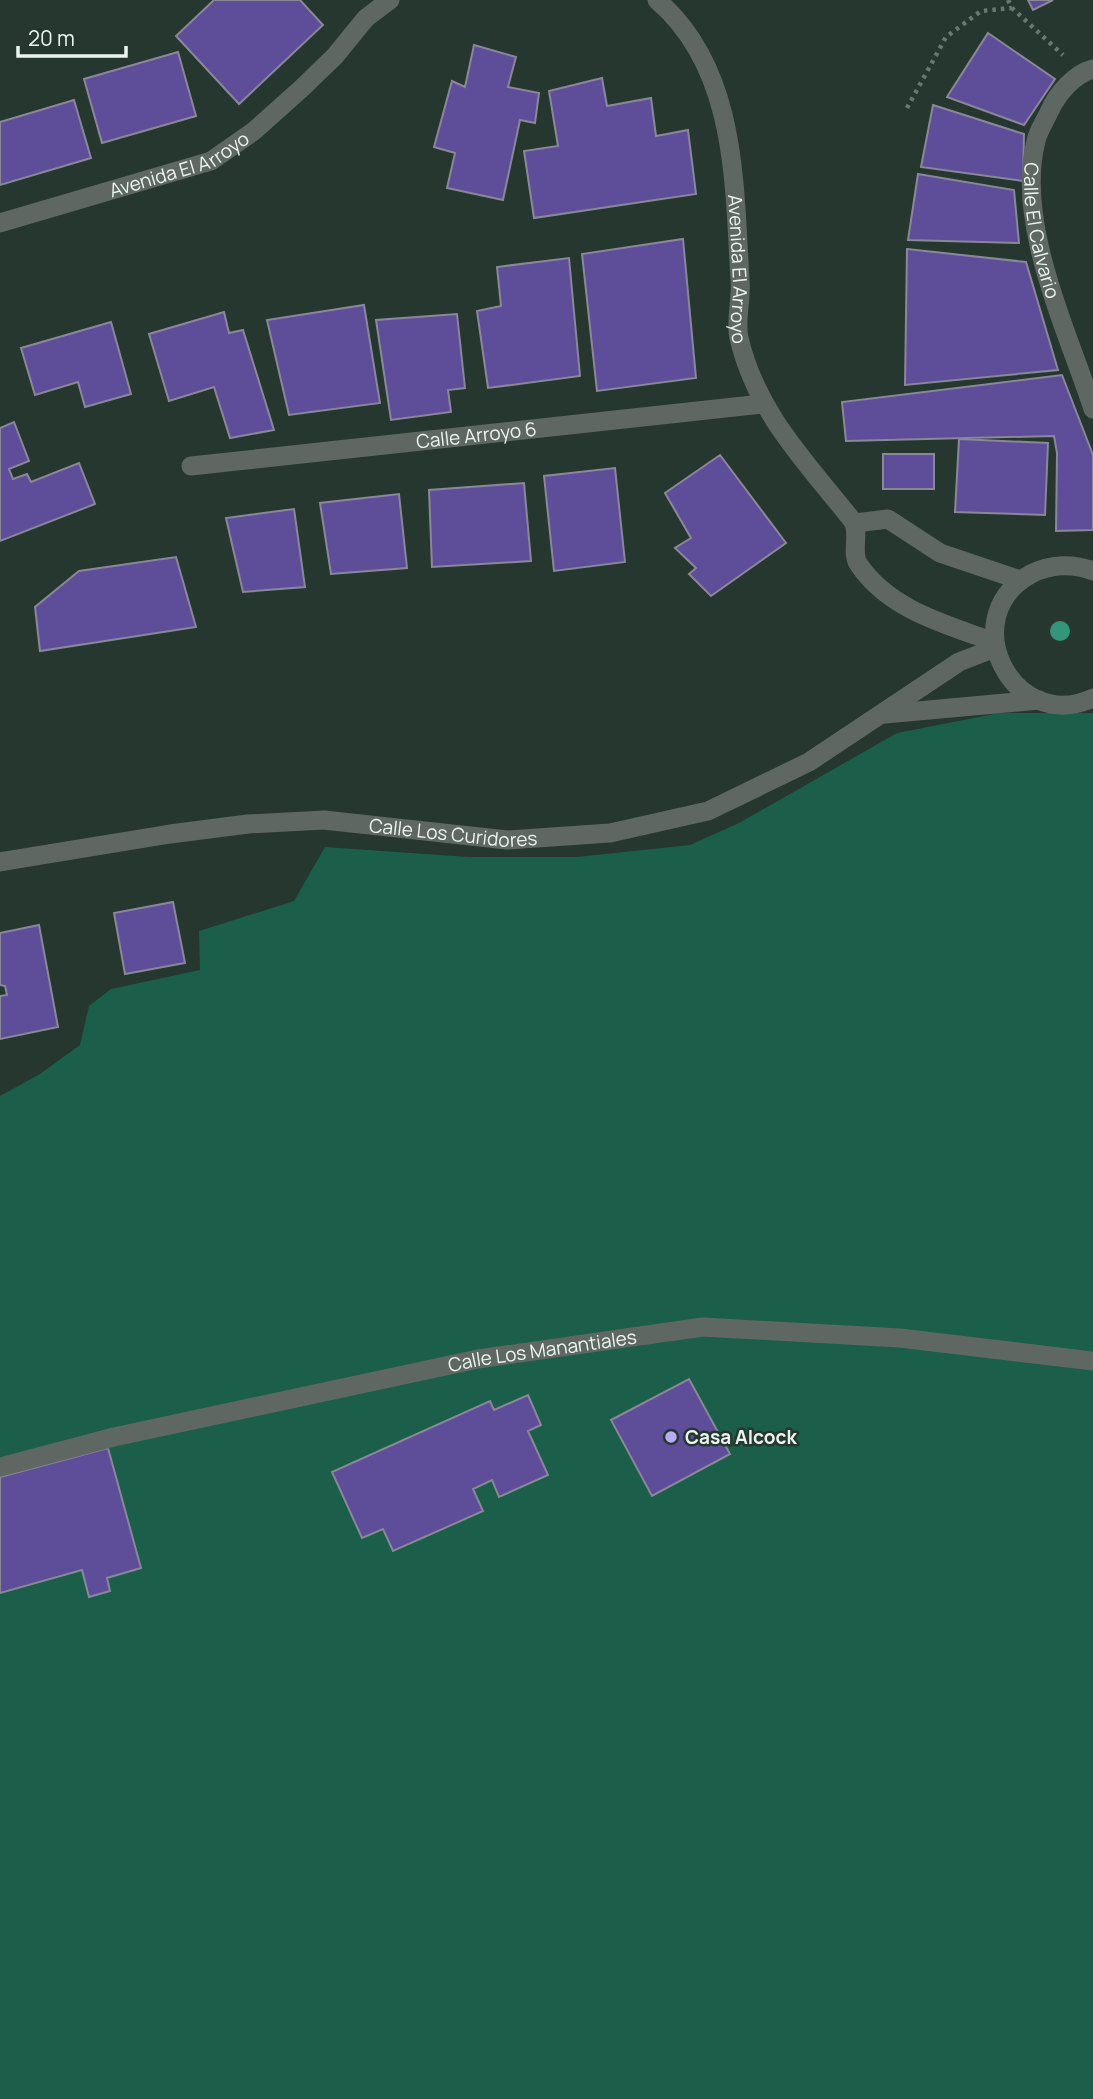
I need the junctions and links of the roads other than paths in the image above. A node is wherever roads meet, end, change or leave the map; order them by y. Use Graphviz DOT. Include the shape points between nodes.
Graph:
graph roads {
  1 [pos="390,0"];
  2 [pos="657,0"];
  3 [pos="1087,71"];
  4 [pos="0,223"];
  5 [pos="762,404"];
  6 [pos="1093,409"];
  7 [pos="191,466"];
  8 [pos="855,523"];
  9 [pos="1093,571"];
  10 [pos="1020,580"];
  11 [pos="994,645"];
  12 [pos="1039,701"];
  13 [pos="1090,701"];
  14 [pos="881,715"];
  15 [pos="0,862"];
  16 [pos="1093,1362"];
  17 [pos="0,1467"];
  1 -- 4 [label="street, Avenida El Arroyo" via="366,18 302,88 254,131 211,161"];
  2 -- 5 [label="street, Avenida El Arroyo" via="701,51 720,94 732,163 741,284 738,335"];
  3 -- 6 [label="street, Calle El Calvario" via="1054,100 1036,141 1032,195 1049,290"];
  5 -- 7 [label="street, Calle Arroyo 6"];
  5 -- 8 [label="street, Avenida El Arroyo"];
  8 -- 10 [label="street" via="888,519 940,553"];
  8 -- 11 [label="street" via="857,563 887,596"];
  9 -- 10 [label="street" via="1066,565 1042,568"];
  10 -- 11 [label="street" via="1004,598"];
  11 -- 12 [label="street" via="1003,670 1018,688"];
  11 -- 14 [label="street, Calle Los Curidores" via="959,662"];
  12 -- 13 [label="street" via="1061,705"];
  12 -- 14 [label="street"];
  14 -- 15 [label="street, Calle Los Curidores" via="808,762 708,811 610,833 507,840 324,820 170,834"];
  16 -- 17 [label="street, Calle Los Manantiales" via="900,1338 703,1327 478,1359 114,1437"];
}
